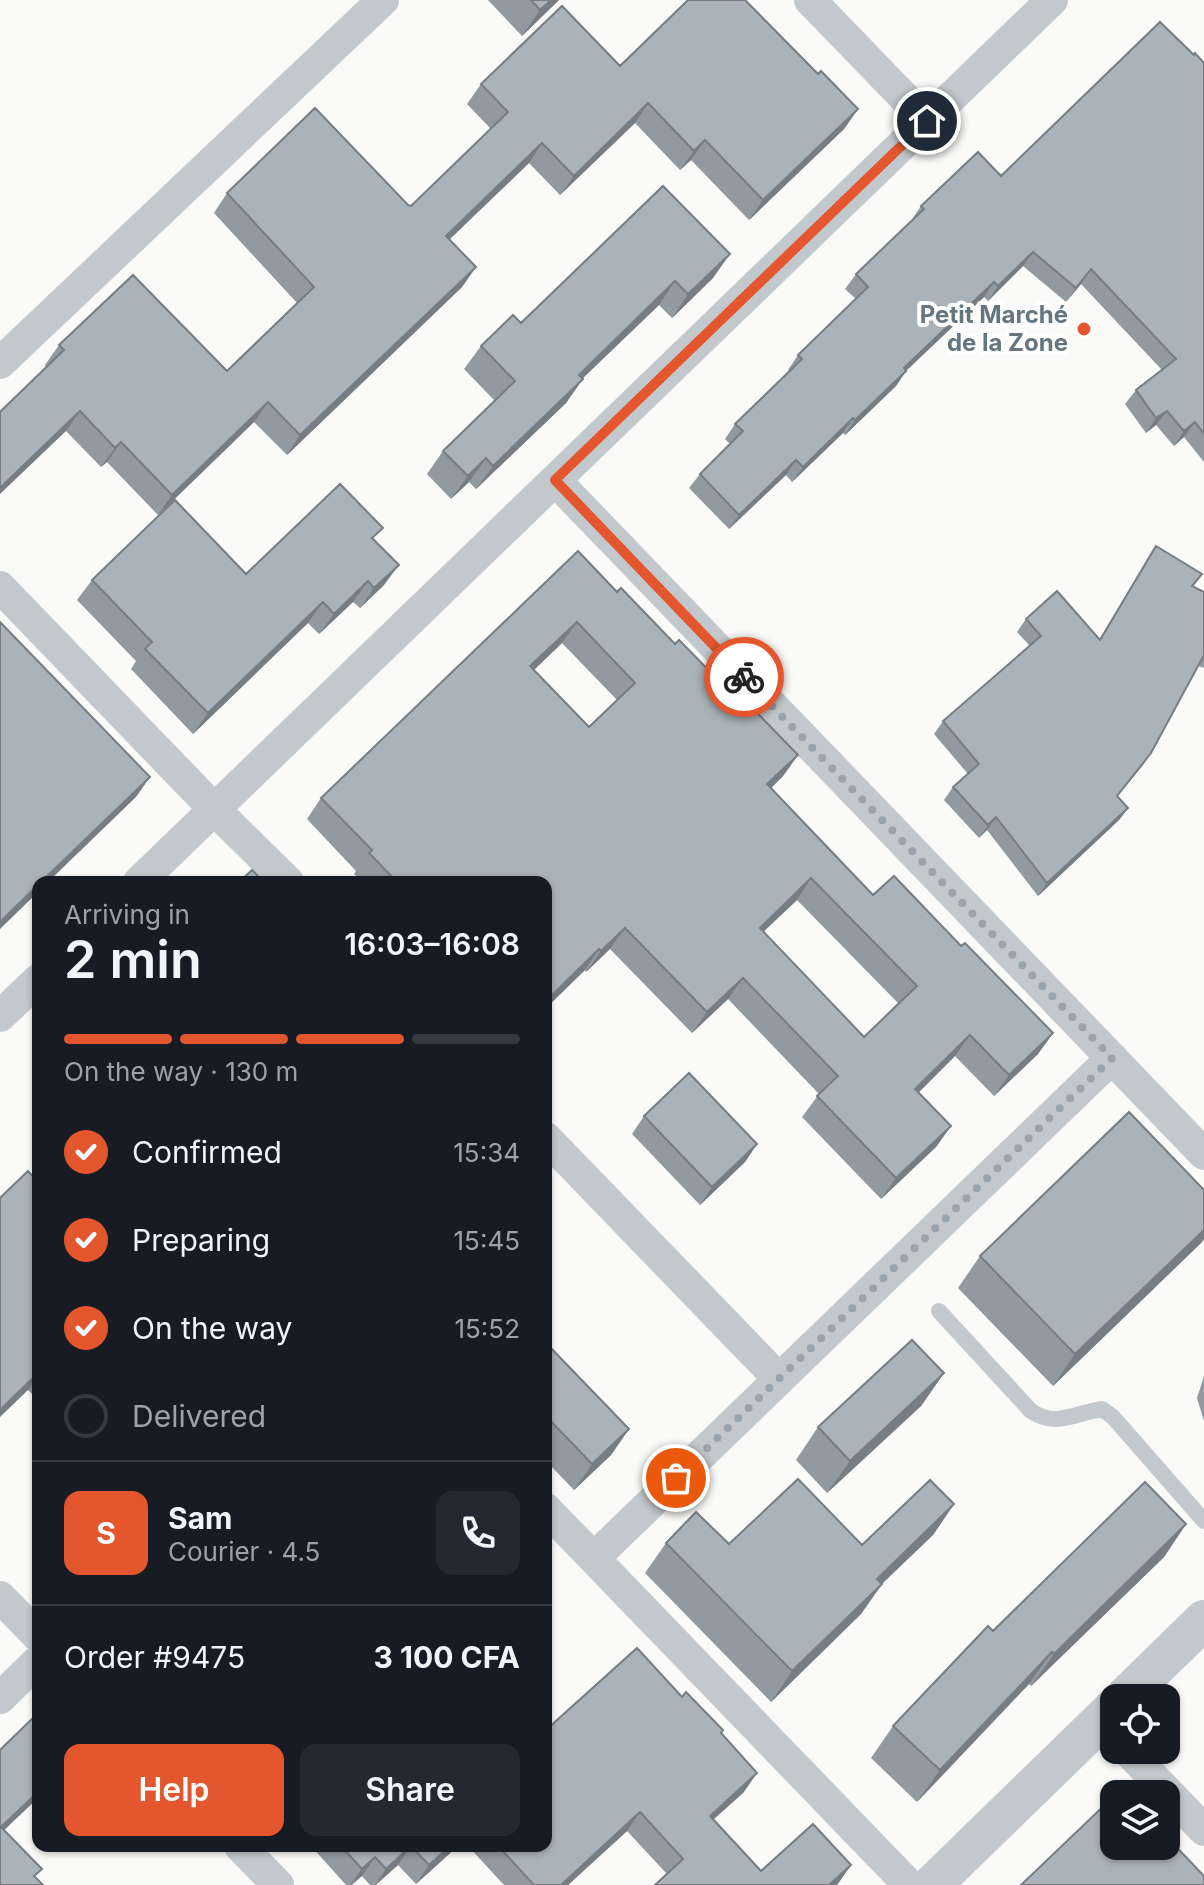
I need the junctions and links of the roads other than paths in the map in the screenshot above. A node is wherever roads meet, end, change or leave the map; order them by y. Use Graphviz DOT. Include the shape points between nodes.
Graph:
graph roads {
  1 [pos="383,0"];
  2 [pos="810,0"];
  3 [pos="1052,0"];
  4 [pos="927,121"];
  5 [pos="0,363"];
  6 [pos="555,480"];
  7 [pos="0,587"];
  8 [pos="214,809"];
  9 [pos="145,876"];
  10 [pos="282,876"];
  11 [pos="32,986"];
  12 [pos="0,1016"];
  13 [pos="1112,1058"];
  14 [pos="552,1154"];
  15 [pos="1204,1154"];
  16 [pos="939,1311"];
  17 [pos="779,1379"];
  18 [pos="552,1515"];
  19 [pos="1204,1521"];
  20 [pos="594,1558"];
  21 [pos="0,1597"];
  22 [pos="1204,1620"];
  23 [pos="32,1630"];
  24 [pos="32,1667"];
  25 [pos="1149,1684"];
  26 [pos="0,1698"];
  27 [pos="1100,1737"];
  28 [pos="1150,1764"];
  29 [pos="1204,1830"];
  30 [pos="246,1852"];
  31 [pos="278,1885"];
  32 [pos="909,1885"];
  33 [pos="932,1885"];
  1 -- 5 [label="street"];
  2 -- 4 [label="street"];
  3 -- 4 [label="street"];
  4 -- 6 [label="street"];
  6 -- 8 [label="street"];
  6 -- 13 [label="street"];
  7 -- 8 [label="street"];
  8 -- 9 [label="street"];
  8 -- 10 [label="street"];
  11 -- 12 [label="street"];
  13 -- 15 [label="street"];
  13 -- 17 [label="street"];
  14 -- 17 [label="street"];
  16 -- 19 [label="lane" via="1042,1418 1102,1409 1113,1417"];
  17 -- 20 [label="street"];
  18 -- 20 [label="street"];
  20 -- 32 [label="street"];
  21 -- 23 [label="street"];
  22 -- 25 [label="street"];
  24 -- 26 [label="street"];
  27 -- 33 [label="street"];
  28 -- 29 [label="street"];
  30 -- 31 [label="street"];
}
